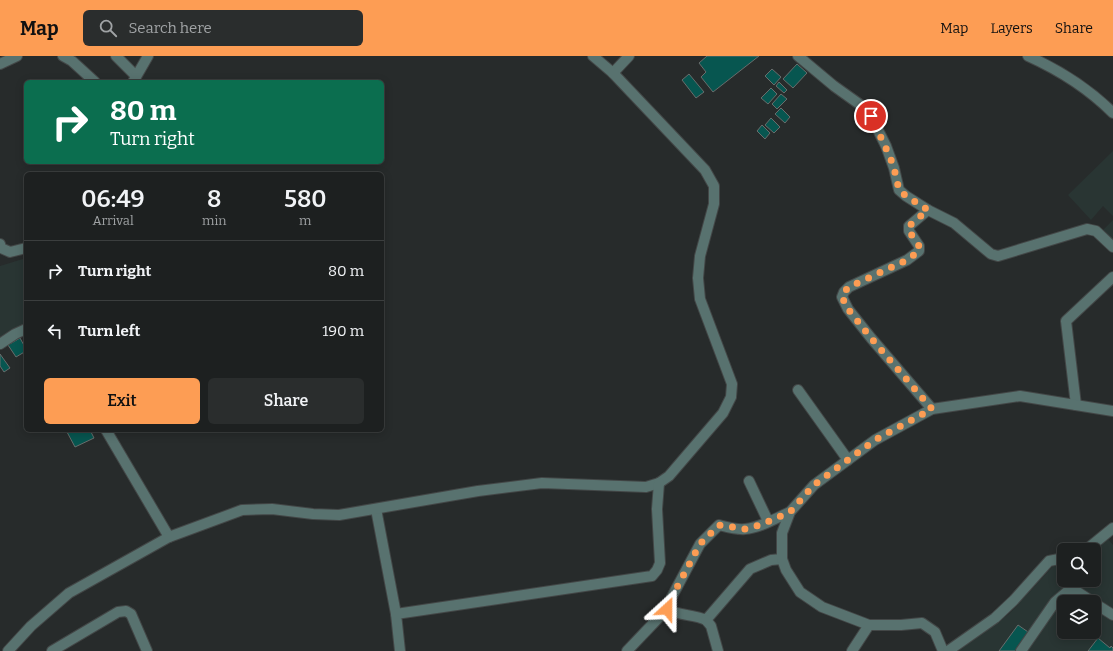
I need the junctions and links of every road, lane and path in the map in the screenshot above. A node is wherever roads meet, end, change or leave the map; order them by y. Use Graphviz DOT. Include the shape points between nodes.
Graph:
graph roads {
  1 [pos="17,56"];
  2 [pos="63,56"];
  3 [pos="148,56"];
  4 [pos="594,56"];
  5 [pos="629,56"];
  6 [pos="798,56"];
  7 [pos="1028,56"];
  8 [pos="122,58"];
  9 [pos="0,64"];
  10 [pos="613,73"];
  11 [pos="135,79"];
  12 [pos="93,80"];
  13 [pos="1113,113"];
  14 [pos="928,210"];
  15 [pos="0,247"];
  16 [pos="1113,247"];
  17 [pos="24,248"];
  18 [pos="1113,277"];
  19 [pos="24,330"];
  20 [pos="0,344"];
  21 [pos="798,390"];
  22 [pos="1076,405"];
  23 [pos="932,409"];
  24 [pos="1113,411"];
  25 [pos="107,432"];
  26 [pos="848,460"];
  27 [pos="749,481"];
  28 [pos="659,483"];
  29 [pos="376,509"];
  30 [pos="790,512"];
  31 [pos="768,521"];
  32 [pos="1113,528"];
  33 [pos="169,537"];
  34 [pos="1095,543"];
  35 [pos="782,559"];
  36 [pos="1057,559"];
  37 [pos="1063,595"];
  38 [pos="1083,595"];
  39 [pos="1057,600"];
  40 [pos="1101,607"];
  41 [pos="667,609"];
  42 [pos="396,614"];
  43 [pos="1113,615"];
  44 [pos="706,620"];
  45 [pos="870,625"];
  46 [pos="8,651"];
  47 [pos="52,651"];
  48 [pos="147,651"];
  49 [pos="400,651"];
  50 [pos="627,651"];
  51 [pos="718,651"];
  52 [pos="852,651"];
  53 [pos="943,651"];
  54 [pos="948,651"];
  55 [pos="1021,651"];
  1 -- 9 [label="street"];
  2 -- 12 [label="street"];
  3 -- 11 [label="street"];
  4 -- 10 [label="street"];
  5 -- 10 [label="street"];
  6 -- 14 [label="street" via="862,106 871,116 886,146 899,190"];
  7 -- 13 [label="street" via="1047,64 1096,97"];
  8 -- 11 [label="street"];
  10 -- 28 [label="street" via="705,170 714,186 714,204 700,256 698,278 700,299 732,384 731,397 723,413 669,476"];
  14 -- 16 [label="street" via="954,223 991,254 998,256 1086,229 1096,231"];
  14 -- 23 [label="street" via="909,226 919,251 907,260 849,287 842,297 866,332"];
  15 -- 17 [label="street" via="10,252"];
  18 -- 22 [label="street" via="1066,322"];
  19 -- 20 [label="street"];
  21 -- 26 [label="street"];
  22 -- 23 [label="street" via="1020,396"];
  22 -- 24 [label="street"];
  23 -- 26 [label="street" via="875,440"];
  25 -- 33 [label="street"];
  26 -- 30 [label="street" via="814,485"];
  27 -- 31 [label="street"];
  28 -- 29 [label="street" via="646,487 542,483"];
  28 -- 42 [label="street" via="657,509 660,563 652,576"];
  29 -- 33 [label="street" via="339,516 272,509 242,510"];
  29 -- 42 [label="street"];
  30 -- 31 [label="street"];
  30 -- 35 [label="street" via="782,533"];
  31 -- 41 [label="street" via="745,529 719,525 700,544"];
  32 -- 34 [label="street"];
  33 -- 46 [label="street" via="69,593 31,626"];
  35 -- 44 [label="street" via="772,560 750,569"];
  35 -- 45 [label="street" via="800,592 822,607"];
  36 -- 54 [label="street" via="1049,561 995,618"];
  37 -- 38 [label="street" via="1069,590"];
  39 -- 55 [label="street"];
  40 -- 43 [label="street"];
  41 -- 44 [label="street"];
  41 -- 50 [label="street"];
  42 -- 49 [label="street"];
  44 -- 51 [label="street" via="711,626"];
  45 -- 52 [label="street"];
  45 -- 53 [label="street" via="922,623 935,632"];
  47 -- 48 [label="street" via="118,612 126,611 131,614"];
}
